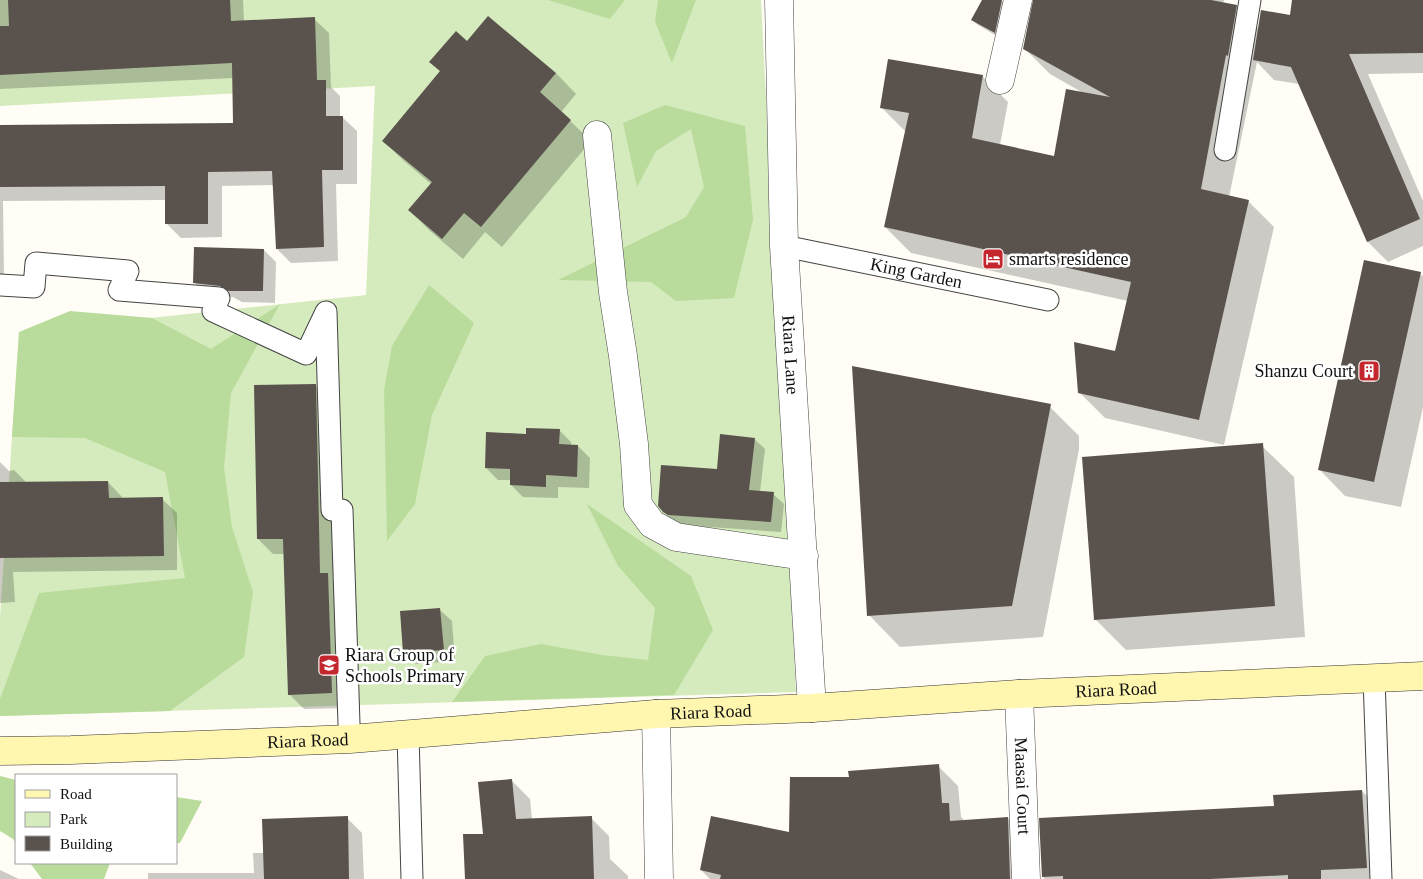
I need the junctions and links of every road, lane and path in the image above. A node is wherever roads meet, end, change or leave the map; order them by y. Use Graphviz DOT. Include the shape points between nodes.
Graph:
graph roads {
  1 [pos="779,0"];
  2 [pos="1018,0"];
  3 [pos="1250,0"];
  4 [pos="1000,80"];
  5 [pos="597,134"];
  6 [pos="1226,150"];
  7 [pos="784,246"];
  8 [pos="0,284"];
  9 [pos="1048,300"];
  10 [pos="804,556"];
  11 [pos="1423,676"];
  12 [pos="1374,678"];
  13 [pos="1019,694"];
  14 [pos="812,708"];
  15 [pos="656,714"];
  16 [pos="349,724"];
  17 [pos="408,734"];
  18 [pos="0,751"];
  19 [pos="412,879"];
  20 [pos="659,879"];
  21 [pos="1026,879"];
  22 [pos="1381,879"];
  1 -- 7 [label="street, Riara Lane"];
  2 -- 4 [label="street"];
  3 -- 6 [label="lane"];
  5 -- 10 [label="street" via="612,292 634,444 638,505 652,524 676,537"];
  7 -- 9 [label="lane, King Garden"];
  7 -- 10 [label="street, Riara Lane"];
  8 -- 16 [label="lane" via="34,287 36,263 128,270 119,290 219,298 213,311 306,354 326,312 332,510 342,510"];
  10 -- 14 [label="street, Riara Lane"];
  11 -- 12 [label="street, Riara Road"];
  12 -- 13 [label="street, Riara Road"];
  12 -- 22 [label="lane"];
  13 -- 14 [label="street, Riara Road"];
  13 -- 21 [label="street, Maasai Court"];
  14 -- 15 [label="street, Riara Road"];
  15 -- 17 [label="street, Riara Road"];
  15 -- 20 [label="street"];
  17 -- 18 [label="street, Riara Road"];
  17 -- 19 [label="lane"];
}
